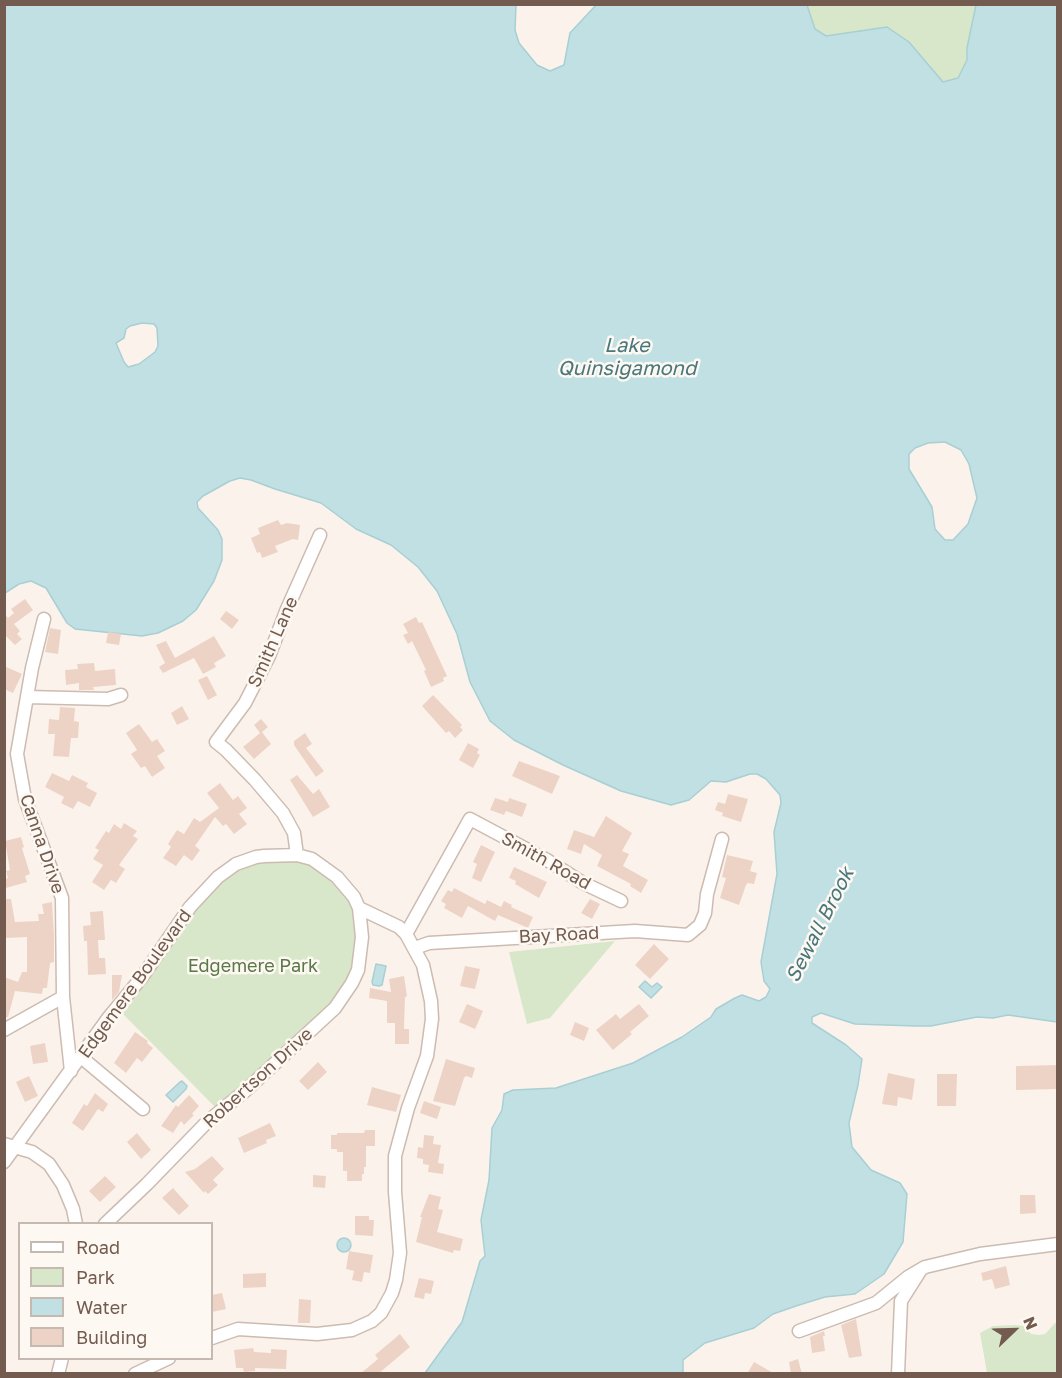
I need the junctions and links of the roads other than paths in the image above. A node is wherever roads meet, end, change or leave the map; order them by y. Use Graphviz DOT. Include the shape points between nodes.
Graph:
graph roads {
  1 [pos="320,536"];
  2 [pos="44,620"];
  3 [pos="121,695"];
  4 [pos="27,697"];
  5 [pos="722,839"];
  6 [pos="297,855"];
  7 [pos="621,901"];
  8 [pos="359,908"];
  9 [pos="406,933"];
  10 [pos="415,948"];
  11 [pos="63,997"];
  12 [pos="4,1030"];
  13 [pos="81,1058"];
  14 [pos="71,1071"];
  15 [pos="143,1109"];
  16 [pos="10,1145"];
  17 [pos="4,1162"];
  18 [pos="76,1222"];
  19 [pos="107,1222"];
  20 [pos="1058,1244"];
  21 [pos="920,1270"];
  22 [pos="799,1331"];
  23 [pos="213,1338"];
  24 [pos="167,1360"];
  25 [pos="135,1374"];
  26 [pos="898,1374"];
  1 -- 6 [label="street, Smith Lane" via="245,703 216,742 283,813 294,833"];
  2 -- 4 [label="street, Canna Drive"];
  3 -- 4 [label="street" via="108,699"];
  4 -- 11 [label="street, Canna Drive" via="17,754 25,799 62,898"];
  5 -- 10 [label="street, Bay Road" via="705,913 700,925 688,935 635,930 429,942"];
  6 -- 8 [label="street" via="312,859 337,877"];
  6 -- 13 [label="street, Edgemere Boulevard" via="256,857 236,864 218,877 190,907"];
  7 -- 9 [label="street, Smith Road" via="470,819"];
  8 -- 9 [label="street"];
  8 -- 19 [label="street, Robertson Drive" via="362,937 358,970 335,1008 207,1122"];
  9 -- 10 [label="street"];
  10 -- 23 [label="street" via="428,983 431,1026 427,1056 395,1156 400,1253 387,1303 372,1321 342,1332 238,1329"];
  11 -- 12 [label="street"];
  11 -- 14 [label="street, Canna Drive"];
  13 -- 14 [label="street, Edgemere Boulevard"];
  13 -- 15 [label="street"];
  14 -- 16 [label="street, Edgemere Boulevard"];
  16 -- 17 [label="street, Edgemere Boulevard"];
  16 -- 18 [label="street" via="32,1152 49,1164 63,1185"];
  20 -- 21 [label="street" via="980,1254"];
  21 -- 22 [label="street" via="876,1303"];
  21 -- 26 [label="street" via="902,1301"];
  24 -- 25 [label="street"];
}
